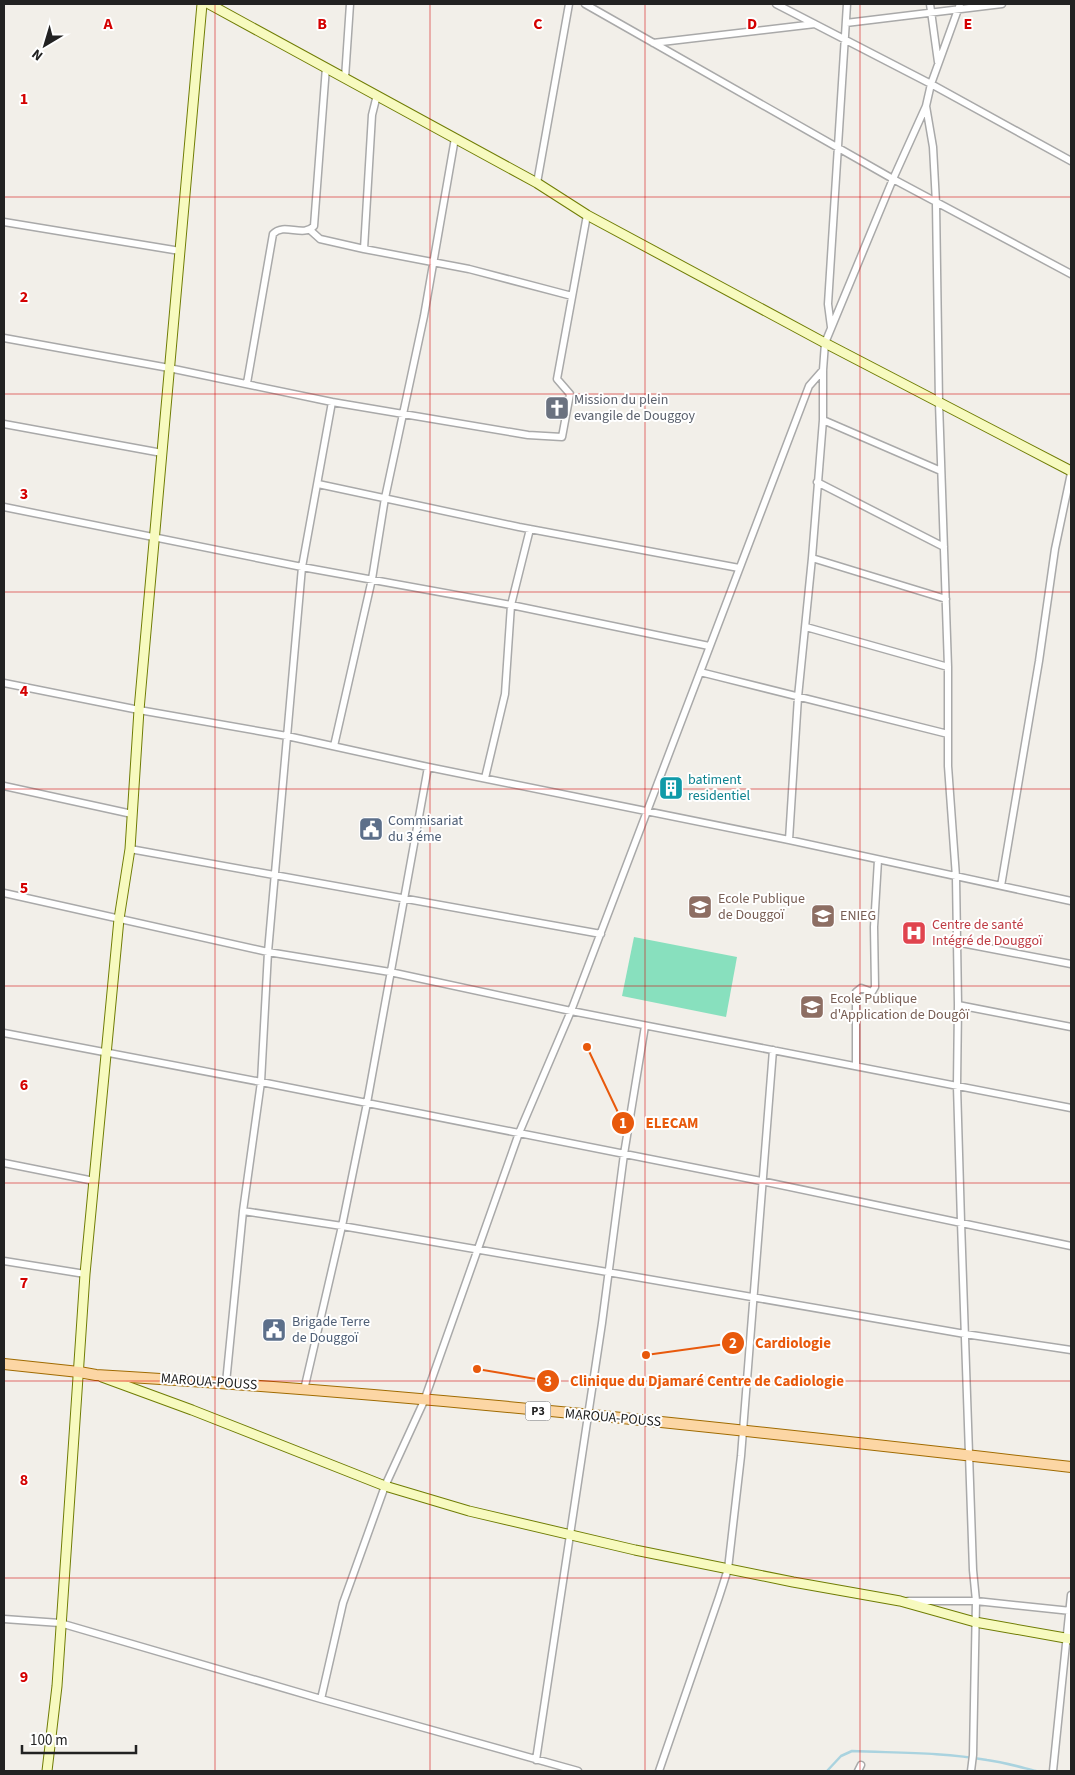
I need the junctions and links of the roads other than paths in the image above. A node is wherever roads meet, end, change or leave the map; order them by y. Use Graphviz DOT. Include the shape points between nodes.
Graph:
graph roads {
  1 [pos="202,4"];
  2 [pos="209,4"];
  3 [pos="350,4"];
  4 [pos="569,4"];
  5 [pos="585,4"];
  6 [pos="776,4"];
  7 [pos="847,4"];
  8 [pos="930,4"];
  9 [pos="1002,4"];
  10 [pos="959,6"];
  11 [pos="931,12"];
  12 [pos="815,24"];
  13 [pos="846,24"];
  14 [pos="844,40"];
  15 [pos="653,43"];
  16 [pos="938,64"];
  17 [pos="326,67"];
  18 [pos="345,78"];
  19 [pos="931,84"];
  20 [pos="377,95"];
  21 [pos="926,106"];
  22 [pos="455,138"];
  23 [pos="837,147"];
  24 [pos="1071,161"];
  25 [pos="893,179"];
  26 [pos="537,183"];
  27 [pos="936,202"];
  28 [pos="587,215"];
  29 [pos="4,222"];
  30 [pos="310,230"];
  31 [pos="364,250"];
  32 [pos="180,251"];
  33 [pos="433,263"];
  34 [pos="1071,274"];
  35 [pos="572,296"];
  36 [pos="831,326"];
  37 [pos="4,338"];
  38 [pos="825,343"];
  39 [pos="170,368"];
  40 [pos="823,370"];
  41 [pos="247,383"];
  42 [pos="332,402"];
  43 [pos="938,403"];
  44 [pos="404,414"];
  45 [pos="823,420"];
  46 [pos="4,424"];
  47 [pos="162,453"];
  48 [pos="942,471"];
  49 [pos="1071,472"];
  50 [pos="817,482"];
  51 [pos="318,484"];
  52 [pos="385,498"];
  53 [pos="4,507"];
  54 [pos="530,529"];
  55 [pos="156,536"];
  56 [pos="944,547"];
  57 [pos="812,558"];
  58 [pos="302,567"];
  59 [pos="739,568"];
  60 [pos="372,580"];
  61 [pos="946,599"];
  62 [pos="511,605"];
  63 [pos="806,627"];
  64 [pos="709,646"];
  65 [pos="948,667"];
  66 [pos="700,672"];
  67 [pos="4,683"];
  68 [pos="798,697"];
  69 [pos="139,710"];
  70 [pos="948,734"];
  71 [pos="287,736"];
  72 [pos="334,746"];
  73 [pos="428,767"];
  74 [pos="485,778"];
  75 [pos="4,786"];
  76 [pos="647,811"];
  77 [pos="132,814"];
  78 [pos="789,840"];
  79 [pos="130,849"];
  80 [pos="878,860"];
  81 [pos="275,875"];
  82 [pos="956,877"];
  83 [pos="1001,886"];
  84 [pos="4,893"];
  85 [pos="404,898"];
  86 [pos="1071,901"];
  87 [pos="119,919"];
  88 [pos="600,934"];
  89 [pos="956,942"];
  90 [pos="268,952"];
  91 [pos="1071,964"];
  92 [pos="390,972"];
  93 [pos="958,1005"];
  94 [pos="571,1012"];
  95 [pos="645,1026"];
  96 [pos="1071,1027"];
  97 [pos="4,1033"];
  98 [pos="773,1050"];
  99 [pos="107,1054"];
  100 [pos="856,1066"];
  101 [pos="261,1082"];
  102 [pos="958,1086"];
  103 [pos="367,1103"];
  104 [pos="1071,1108"];
  105 [pos="519,1133"];
  106 [pos="624,1154"];
  107 [pos="4,1163"];
  108 [pos="94,1181"];
  109 [pos="761,1181"];
  110 [pos="244,1211"];
  111 [pos="960,1222"];
  112 [pos="342,1226"];
  113 [pos="1071,1246"];
  114 [pos="476,1250"];
  115 [pos="4,1260"];
  116 [pos="609,1273"];
  117 [pos="86,1274"];
  118 [pos="755,1297"];
  119 [pos="965,1334"];
  120 [pos="1071,1350"];
  121 [pos="4,1364"];
  122 [pos="79,1372"];
  123 [pos="96,1375"];
  124 [pos="226,1383"];
  125 [pos="304,1390"];
  126 [pos="424,1401"];
  127 [pos="588,1415"];
  128 [pos="743,1430"];
  129 [pos="970,1455"];
  130 [pos="1071,1467"];
  131 [pos="385,1486"];
  132 [pos="570,1535"];
  133 [pos="728,1569"];
  134 [pos="1071,1595"];
  135 [pos="900,1600"];
  136 [pos="976,1601"];
  137 [pos="1070,1611"];
  138 [pos="4,1619"];
  139 [pos="975,1622"];
  140 [pos="60,1624"];
  141 [pos="1069,1638"];
  142 [pos="321,1700"];
  143 [pos="536,1760"];
  144 [pos="47,1771"];
  145 [pos="578,1771"];
  146 [pos="659,1771"];
  147 [pos="971,1771"];
  148 [pos="1053,1771"];
  1 -- 32 [label="street"];
  2 -- 17 [label="street"];
  3 -- 18 [label="street"];
  4 -- 26 [label="street"];
  5 -- 15 [label="street"];
  6 -- 12 [label="street"];
  7 -- 13 [label="street"];
  8 -- 11 [label="street"];
  9 -- 10 [label="street"];
  10 -- 11 [label="street"];
  10 -- 16 [label="street"];
  11 -- 13 [label="street"];
  11 -- 16 [label="street"];
  12 -- 14 [label="street"];
  12 -- 15 [label="street"];
  13 -- 14 [label="street"];
  14 -- 19 [label="street"];
  14 -- 23 [label="street"];
  15 -- 23 [label="street"];
  16 -- 19 [label="street"];
  17 -- 18 [label="street"];
  17 -- 30 [label="street" via="314,226"];
  18 -- 20 [label="street"];
  19 -- 21 [label="street"];
  19 -- 24 [label="street"];
  20 -- 22 [label="street"];
  20 -- 31 [label="street" via="372,115"];
  21 -- 25 [label="street"];
  21 -- 27 [label="street" via="933,147"];
  22 -- 26 [label="street"];
  22 -- 33 [label="street"];
  23 -- 25 [label="street"];
  23 -- 36 [label="street" via="828,304"];
  25 -- 27 [label="street"];
  25 -- 36 [label="street"];
  26 -- 28 [label="street"];
  27 -- 34 [label="street"];
  27 -- 43 [label="street"];
  28 -- 35 [label="street"];
  28 -- 38 [label="street"];
  29 -- 32 [label="street"];
  30 -- 31 [label="street" via="320,239"];
  30 -- 41 [label="street" via="282,229 274,234"];
  31 -- 33 [label="street"];
  32 -- 39 [label="street"];
  33 -- 35 [label="street"];
  33 -- 44 [label="street"];
  35 -- 44 [label="street" via="557,379 570,394 562,437 528,435"];
  36 -- 38 [label="street"];
  37 -- 39 [label="street"];
  38 -- 40 [label="street"];
  38 -- 43 [label="street"];
  39 -- 41 [label="street"];
  39 -- 47 [label="street"];
  40 -- 45 [label="street"];
  40 -- 59 [label="street" via="809,386"];
  41 -- 42 [label="street"];
  42 -- 44 [label="street"];
  42 -- 51 [label="street"];
  43 -- 48 [label="street"];
  43 -- 49 [label="street"];
  44 -- 52 [label="street"];
  45 -- 48 [label="street"];
  45 -- 50 [label="street"];
  46 -- 47 [label="street"];
  47 -- 55 [label="street"];
  48 -- 56 [label="street"];
  49 -- 83 [label="street" via="1055,550"];
  50 -- 56 [label="street"];
  50 -- 57 [label="street"];
  51 -- 52 [label="street"];
  51 -- 58 [label="street"];
  52 -- 54 [label="street"];
  52 -- 60 [label="street"];
  53 -- 55 [label="street"];
  54 -- 59 [label="street"];
  54 -- 62 [label="street"];
  55 -- 58 [label="street"];
  55 -- 69 [label="street"];
  56 -- 61 [label="street"];
  57 -- 61 [label="street"];
  57 -- 63 [label="street"];
  58 -- 60 [label="street"];
  58 -- 71 [label="street"];
  59 -- 64 [label="street"];
  60 -- 62 [label="street"];
  60 -- 72 [label="street"];
  61 -- 65 [label="street"];
  62 -- 64 [label="street"];
  62 -- 74 [label="street" via="505,694"];
  63 -- 65 [label="street"];
  63 -- 68 [label="street"];
  64 -- 66 [label="street"];
  65 -- 70 [label="street"];
  66 -- 68 [label="street"];
  66 -- 76 [label="street"];
  67 -- 69 [label="street"];
  68 -- 70 [label="street"];
  68 -- 78 [label="street"];
  69 -- 71 [label="street"];
  69 -- 77 [label="street"];
  70 -- 82 [label="street"];
  71 -- 72 [label="street"];
  71 -- 81 [label="street"];
  72 -- 73 [label="street"];
  73 -- 74 [label="street"];
  73 -- 85 [label="street"];
  74 -- 76 [label="street"];
  75 -- 77 [label="street"];
  76 -- 78 [label="street"];
  76 -- 88 [label="street"];
  77 -- 79 [label="street"];
  78 -- 80 [label="street"];
  79 -- 81 [label="street"];
  79 -- 87 [label="street"];
  80 -- 82 [label="street"];
  80 -- 100 [label="street" via="875,987 872,992 861,988 856,992"];
  81 -- 85 [label="street"];
  81 -- 90 [label="street"];
  82 -- 83 [label="street"];
  82 -- 89 [label="street"];
  83 -- 86 [label="street"];
  84 -- 87 [label="street"];
  85 -- 88 [label="street"];
  85 -- 92 [label="street"];
  87 -- 90 [label="street"];
  87 -- 99 [label="street"];
  88 -- 94 [label="street"];
  89 -- 91 [label="street"];
  89 -- 93 [label="street"];
  90 -- 92 [label="street"];
  90 -- 101 [label="street"];
  92 -- 94 [label="street"];
  92 -- 103 [label="street"];
  93 -- 96 [label="street"];
  93 -- 102 [label="street"];
  94 -- 95 [label="street"];
  94 -- 105 [label="street"];
  95 -- 98 [label="street"];
  95 -- 106 [label="street"];
  97 -- 99 [label="street"];
  98 -- 100 [label="street"];
  98 -- 109 [label="street"];
  99 -- 101 [label="street"];
  99 -- 108 [label="street"];
  100 -- 102 [label="street"];
  101 -- 103 [label="street"];
  101 -- 110 [label="street"];
  102 -- 104 [label="street"];
  102 -- 111 [label="street"];
  103 -- 105 [label="street"];
  103 -- 112 [label="street"];
  105 -- 106 [label="street"];
  105 -- 114 [label="street"];
  106 -- 109 [label="street"];
  106 -- 116 [label="street"];
  107 -- 108 [label="street"];
  108 -- 117 [label="street"];
  109 -- 111 [label="street"];
  109 -- 118 [label="street"];
  110 -- 112 [label="street"];
  110 -- 124 [label="street"];
  111 -- 113 [label="street"];
  111 -- 119 [label="street"];
  112 -- 114 [label="street"];
  112 -- 125 [label="street"];
  114 -- 116 [label="street"];
  114 -- 126 [label="street"];
  115 -- 117 [label="street"];
  116 -- 118 [label="street"];
  116 -- 127 [label="street"];
  117 -- 122 [label="street"];
  118 -- 119 [label="street"];
  118 -- 128 [label="street"];
  119 -- 120 [label="street"];
  119 -- 129 [label="street"];
  121 -- 122 [label="main road, MAROUA-POUSS / P3"];
  122 -- 123 [label="main road, MAROUA-POUSS / P3"];
  122 -- 140 [label="street"];
  123 -- 124 [label="main road, MAROUA-POUSS / P3"];
  123 -- 131 [label="street"];
  124 -- 125 [label="main road, MAROUA-POUSS / P3"];
  125 -- 126 [label="main road, MAROUA-POUSS / P3"];
  126 -- 127 [label="main road, MAROUA-POUSS / P3"];
  126 -- 131 [label="street"];
  127 -- 128 [label="main road, MAROUA-POUSS / P3"];
  127 -- 132 [label="street"];
  128 -- 129 [label="main road, MAROUA-POUSS / P3"];
  128 -- 133 [label="street"];
  129 -- 130 [label="main road, MAROUA-POUSS / P3"];
  129 -- 136 [label="street"];
  131 -- 132 [label="street" via="469,1511"];
  131 -- 142 [label="street" via="343,1602"];
  132 -- 133 [label="street"];
  132 -- 143 [label="street"];
  133 -- 135 [label="street"];
  133 -- 146 [label="street"];
  134 -- 137 [label="street"];
  135 -- 136 [label="street"];
  135 -- 139 [label="street"];
  136 -- 137 [label="street"];
  136 -- 139 [label="street"];
  137 -- 141 [label="street"];
  138 -- 140 [label="street"];
  139 -- 141 [label="street"];
  139 -- 147 [label="street"];
  140 -- 142 [label="street"];
  140 -- 144 [label="street"];
  141 -- 148 [label="street"];
  142 -- 143 [label="street"];
  143 -- 145 [label="street"];
}
